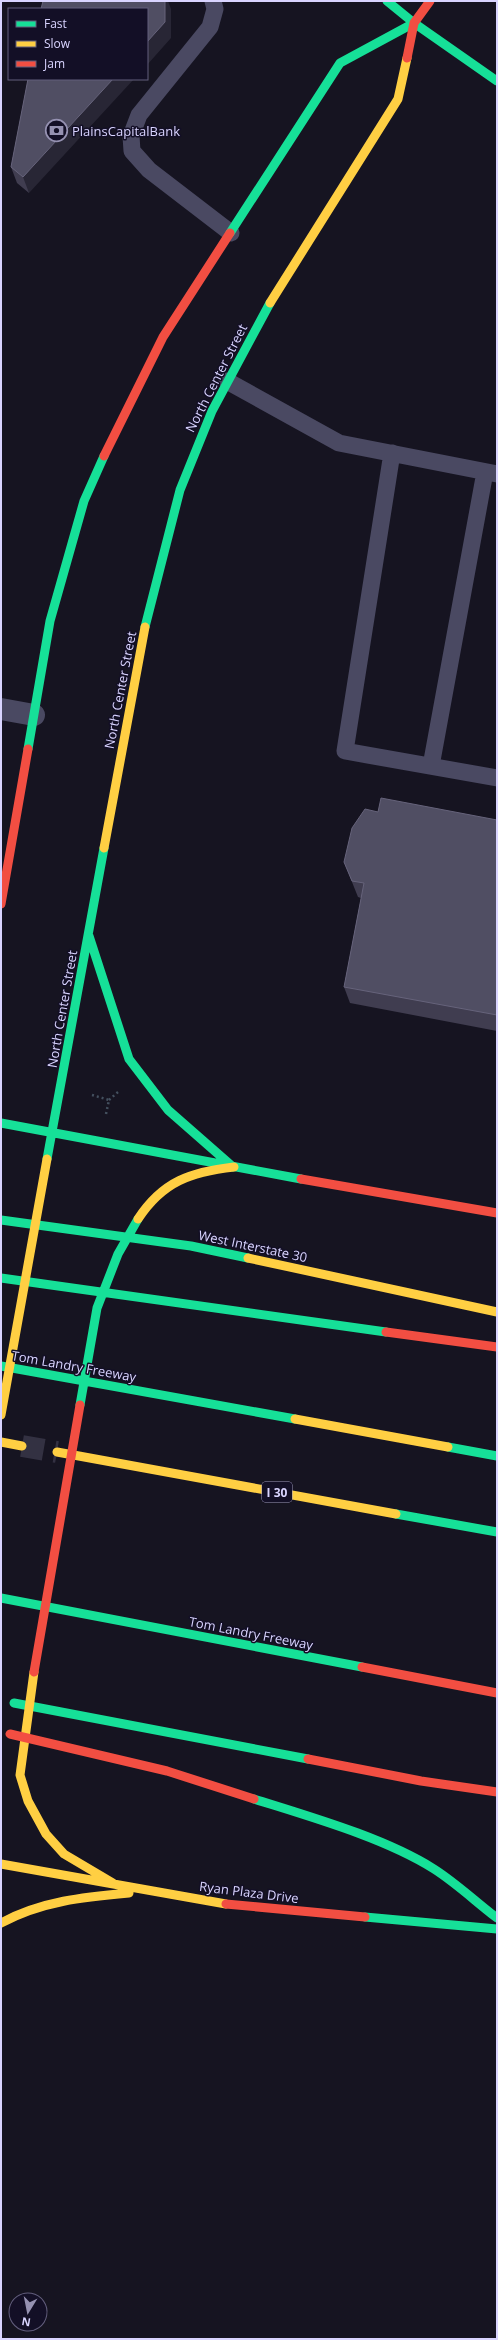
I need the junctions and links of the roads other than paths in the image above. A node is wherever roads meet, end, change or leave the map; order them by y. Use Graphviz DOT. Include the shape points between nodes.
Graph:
graph roads {
  1 [pos="213,1"];
  2 [pos="387,1"];
  3 [pos="430,1"];
  4 [pos="414,23"];
  5 [pos="497,81"];
  6 [pos="231,233"];
  7 [pos="227,381"];
  8 [pos="392,453"];
  9 [pos="491,473"];
  10 [pos="1,709"];
  11 [pos="34,715"];
  12 [pos="431,766"];
  13 [pos="497,778"];
  14 [pos="3,887"];
  15 [pos="1,904"];
  16 [pos="88,934"];
  17 [pos="1,1123"];
  18 [pos="53,1133"];
  19 [pos="234,1167"];
  20 [pos="497,1213"];
  21 [pos="1,1220"];
  22 [pos="1,1278"];
  23 [pos="497,1312"];
  24 [pos="497,1347"];
  25 [pos="1,1366"];
  26 [pos="1,1415"];
  27 [pos="1,1442"];
  28 [pos="22,1446"];
  29 [pos="57,1452"];
  30 [pos="497,1456"];
  31 [pos="497,1532"];
  32 [pos="1,1598"];
  33 [pos="497,1693"];
  34 [pos="14,1703"];
  35 [pos="10,1734"];
  36 [pos="497,1792"];
  37 [pos="1,1864"];
  38 [pos="113,1883"];
  39 [pos="150,1890"];
  40 [pos="497,1918"];
  41 [pos="1,1923"];
  42 [pos="497,1929"];
  1 -- 6 [label="lane" via="215,9 210,27 139,115 131,136 132,151 149,170"];
  2 -- 4 [label="main road"];
  3 -- 4 [label="main road, North Center Street"];
  4 -- 5 [label="main road"];
  4 -- 6 [label="main road, North Center Street" via="340,63"];
  4 -- 7 [label="main road, North Center Street" via="398,99 275,294"];
  6 -- 11 [label="main road, North Center Street" via="163,337 118,425 84,501 50,621"];
  7 -- 8 [label="lane" via="339,443"];
  7 -- 16 [label="main road, North Center Street" via="180,490 160,562 140,649"];
  8 -- 9 [label="lane"];
  8 -- 12 [label="lane" via="345,751"];
  9 -- 12 [label="lane"];
  10 -- 11 [label="street"];
  11 -- 14 [label="main road, North Center Street"];
  12 -- 13 [label="lane"];
  14 -- 15 [label="main road, North Center Street"];
  16 -- 18 [label="main road, North Center Street"];
  16 -- 19 [label="main road" via="129,1059 168,1110"];
  17 -- 18 [label="main road"];
  18 -- 19 [label="main road"];
  18 -- 26 [label="main road, North Center Street"];
  19 -- 20 [label="main road"];
  19 -- 38 [label="main road" via="202,1171 181,1178 162,1190 147,1204 114,1262 97,1308 34,1669 20,1775 28,1801 46,1834 64,1854"];
  21 -- 23 [label="main road, West Interstate 30" via="191,1246"];
  22 -- 24 [label="main road"];
  25 -- 30 [label="main road, Tom Landry Freeway"];
  27 -- 28 [label="main road"];
  29 -- 31 [label="main road, I 30"];
  32 -- 33 [label="main road, Tom Landry Freeway"];
  34 -- 36 [label="main road" via="421,1781"];
  35 -- 40 [label="main road" via="167,1771 323,1821 389,1847 434,1869"];
  37 -- 38 [label="main road, Ryan Plaza Drive"];
  38 -- 39 [label="main road, Ryan Plaza Drive"];
  39 -- 41 [label="main road" via="49,1902 15,1914"];
  39 -- 42 [label="main road, Ryan Plaza Drive" via="217,1903"];
}
